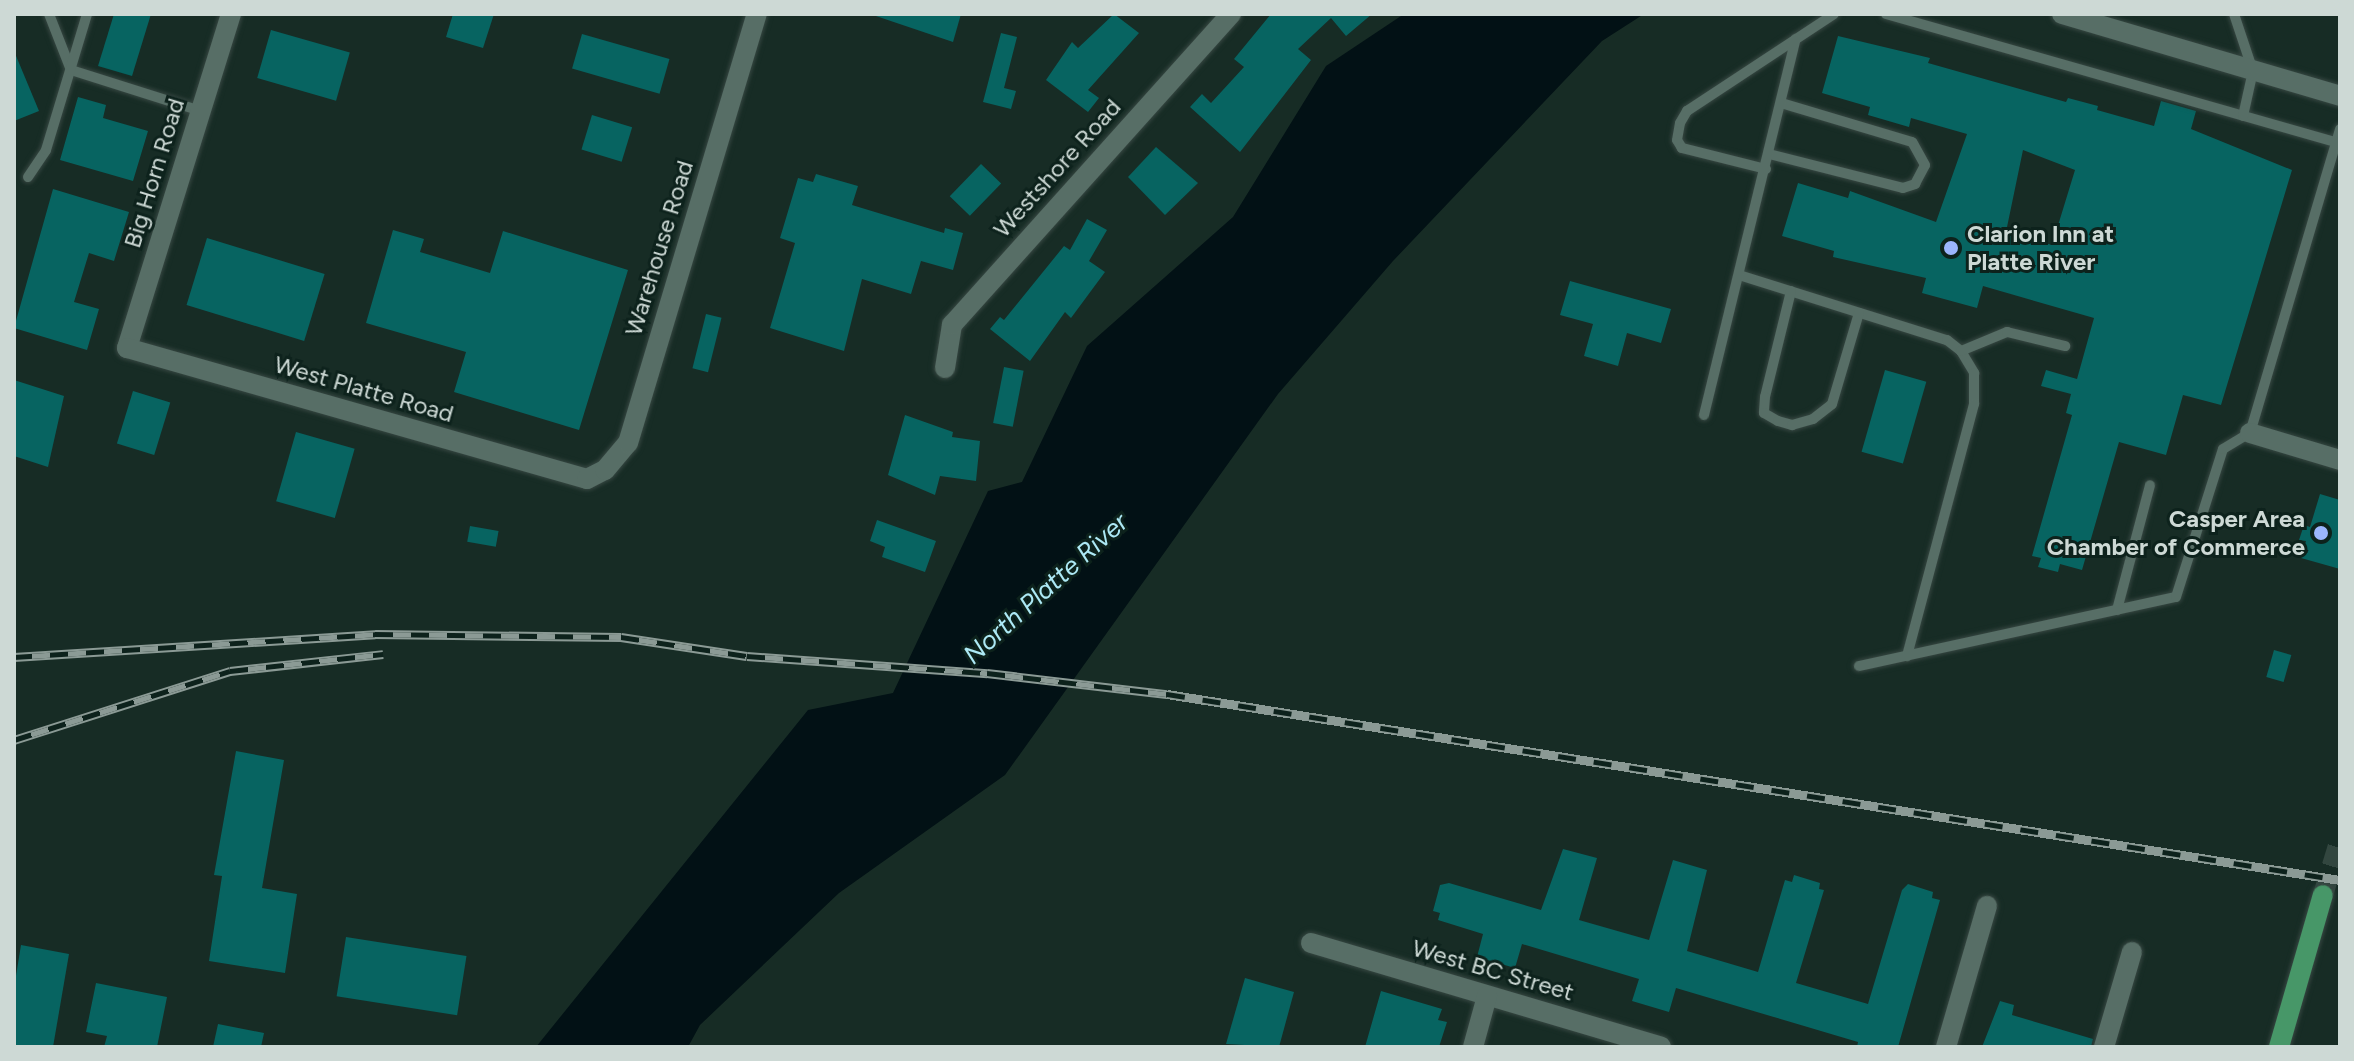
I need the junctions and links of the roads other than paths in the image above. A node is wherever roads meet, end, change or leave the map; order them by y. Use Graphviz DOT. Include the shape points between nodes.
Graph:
graph roads {
  1 [pos="49,14"];
  2 [pos="87,14"];
  3 [pos="231,14"];
  4 [pos="757,14"];
  5 [pos="1231,14"];
  6 [pos="1834,14"];
  7 [pos="1886,14"];
  8 [pos="2062,14"];
  9 [pos="2234,14"];
  10 [pos="1796,39"];
  11 [pos="71,70"];
  12 [pos="2253,71"];
  13 [pos="2340,96"];
  14 [pos="1781,103"];
  15 [pos="201,111"];
  16 [pos="2243,116"];
  17 [pos="2340,129"];
  18 [pos="2335,142"];
  19 [pos="1769,154"];
  20 [pos="1766,169"];
  21 [pos="28,177"];
  22 [pos="1739,275"];
  23 [pos="1791,291"];
  24 [pos="1859,313"];
  25 [pos="2065,346"];
  26 [pos="127,348"];
  27 [pos="1961,351"];
  28 [pos="945,368"];
  29 [pos="1704,415"];
  30 [pos="2250,433"];
  31 [pos="2340,460"];
  32 [pos="587,479"];
  33 [pos="2150,485"];
  34 [pos="2117,610"];
  35 [pos="1907,656"];
  36 [pos="1859,666"];
  37 [pos="2323,895"];
  38 [pos="1987,906"];
  39 [pos="1311,943"];
  40 [pos="2132,952"];
  41 [pos="1487,996"];
  42 [pos="1474,1047"];
  43 [pos="1661,1047"];
  44 [pos="1946,1047"];
  45 [pos="2104,1047"];
  46 [pos="2279,1047"];
  1 -- 11 [label="lane"];
  2 -- 11 [label="lane"];
  3 -- 15 [label="street, Big Horn Road"];
  4 -- 32 [label="street, Warehouse Road" via="628,443 605,470"];
  5 -- 28 [label="street, Westshore Road" via="952,325"];
  6 -- 10 [label="lane"];
  7 -- 16 [label="lane"];
  8 -- 12 [label="street"];
  9 -- 12 [label="lane"];
  10 -- 14 [label="lane"];
  10 -- 20 [label="lane" via="1687,111 1680,123 1677,140 1682,148"];
  11 -- 15 [label="lane"];
  11 -- 21 [label="lane" via="46,150"];
  12 -- 13 [label="street"];
  12 -- 16 [label="lane"];
  14 -- 19 [label="lane"];
  14 -- 19 [label="lane" via="1912,142 1925,165 1915,184 1903,188"];
  15 -- 26 [label="street, Big Horn Road"];
  16 -- 18 [label="lane"];
  17 -- 18 [label="lane"];
  18 -- 30 [label="lane"];
  19 -- 20 [label="lane"];
  20 -- 22 [label="lane"];
  22 -- 23 [label="lane"];
  22 -- 29 [label="lane"];
  23 -- 24 [label="lane"];
  23 -- 24 [label="lane" via="1765,397 1764,413 1778,421 1792,425 1813,419 1832,404"];
  24 -- 27 [label="lane" via="1947,340"];
  25 -- 27 [label="lane" via="2007,332"];
  26 -- 32 [label="street, West Platte Road"];
  27 -- 35 [label="lane" via="1974,373 1974,404"];
  30 -- 31 [label="street"];
  30 -- 34 [label="lane" via="2223,449 2176,597"];
  33 -- 34 [label="lane"];
  34 -- 35 [label="lane"];
  35 -- 36 [label="lane"];
  37 -- 46 [label="main road"];
  38 -- 44 [label="street"];
  39 -- 41 [label="street, West BC Street"];
  40 -- 45 [label="street"];
  41 -- 42 [label="street"];
  41 -- 43 [label="street, West BC Street"];
}
